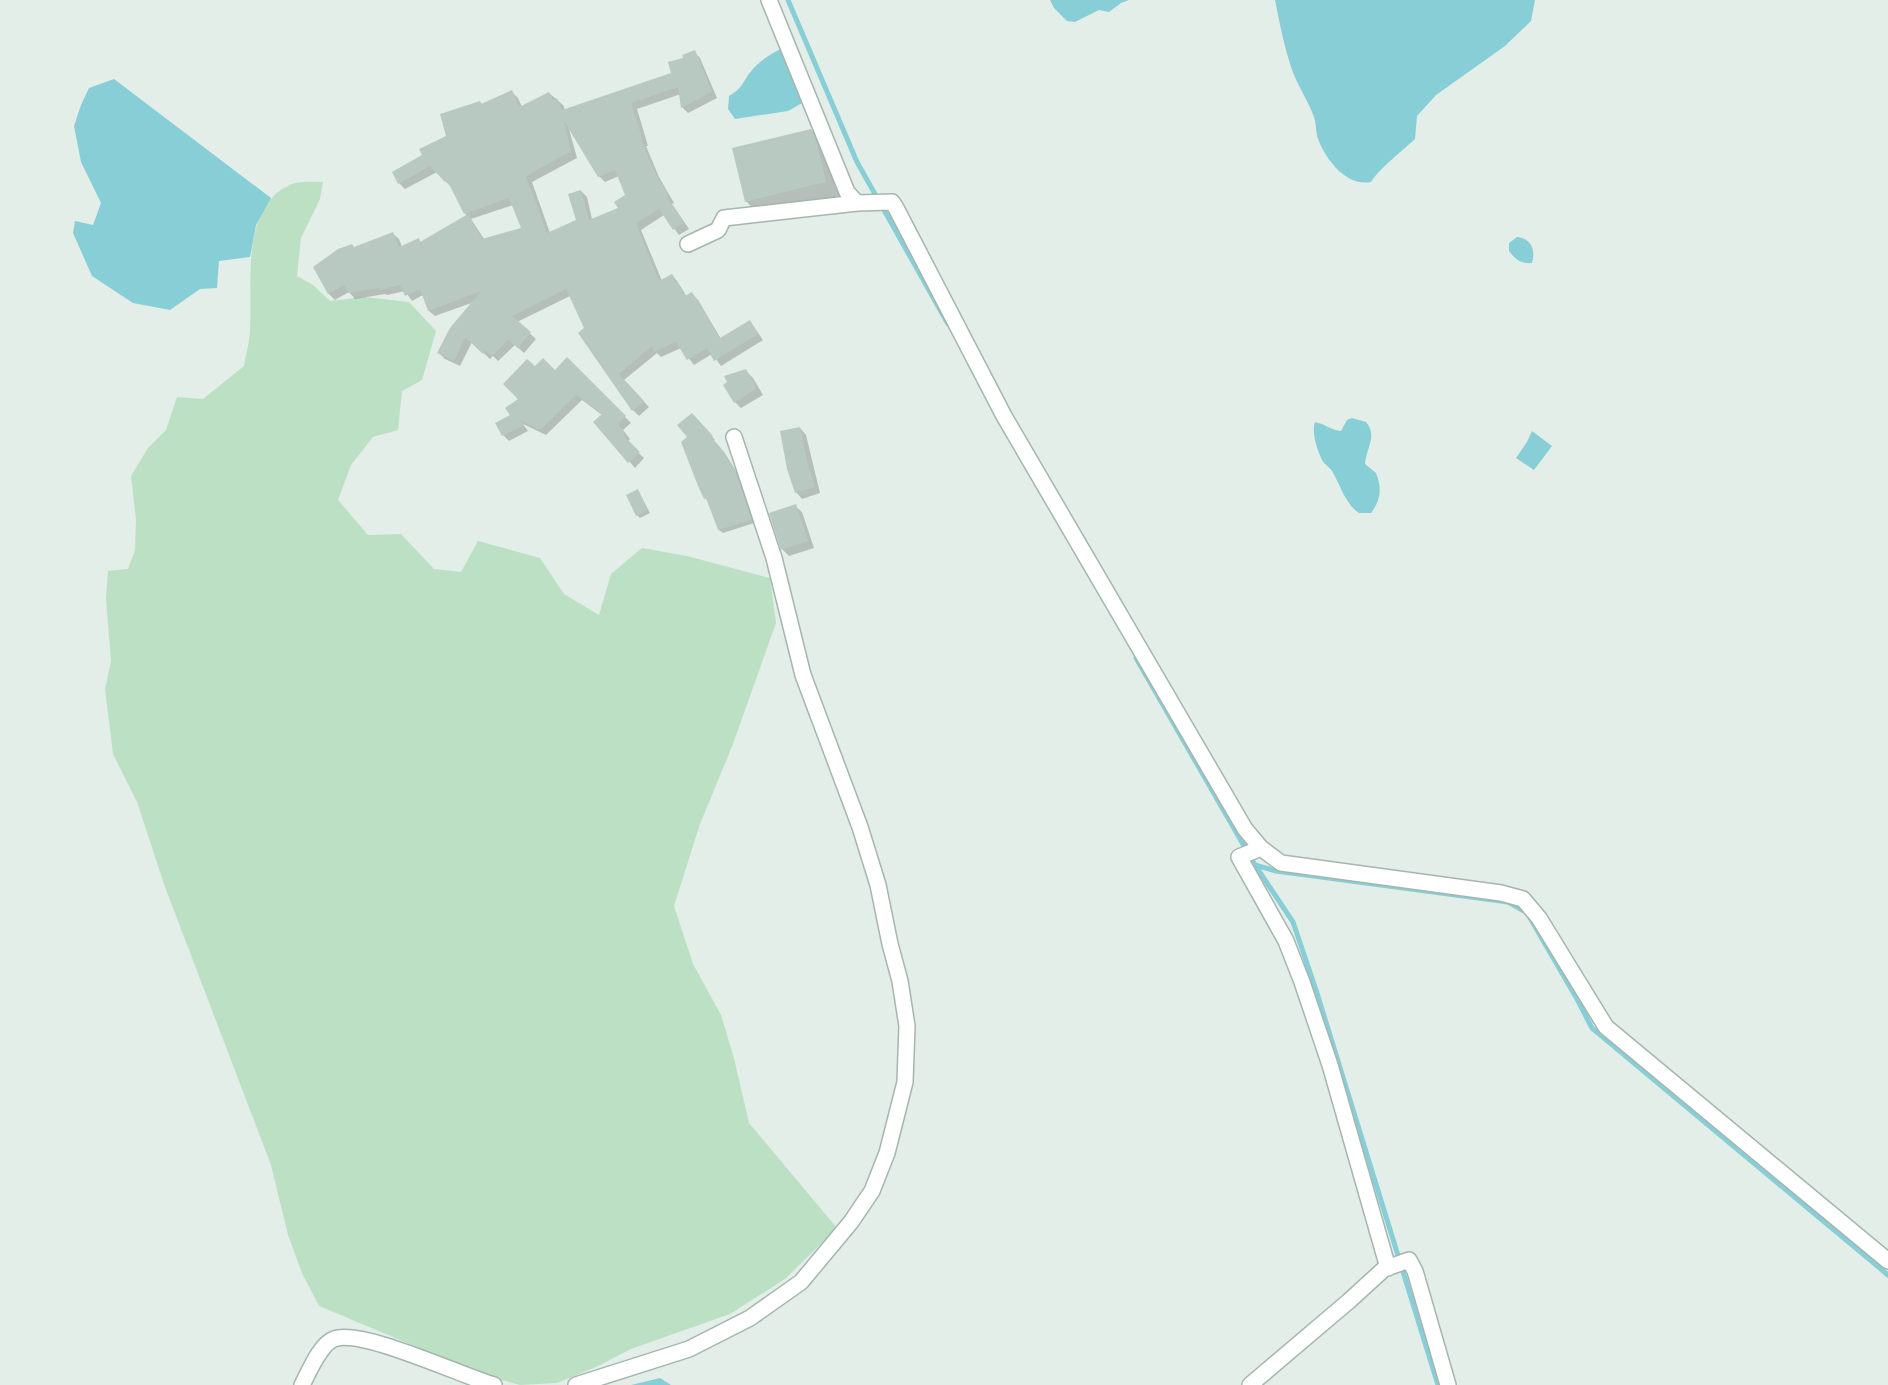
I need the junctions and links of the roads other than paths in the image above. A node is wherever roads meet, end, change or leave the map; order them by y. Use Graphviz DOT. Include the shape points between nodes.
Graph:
graph roads {
  1 [pos="769,0"];
  2 [pos="864,203"];
  3 [pos="688,244"];
  4 [pos="734,437"];
  5 [pos="1258,849"];
  6 [pos="1888,1261"];
  7 [pos="1390,1267"];
  8 [pos="302,1385"];
  9 [pos="494,1385"];
  10 [pos="576,1385"];
  11 [pos="1250,1385"];
  12 [pos="1448,1385"];
  1 -- 2 [label="street" via="847,192"];
  2 -- 3 [label="street" via="724,218 718,230"];
  2 -- 5 [label="street" via="892,202 896,208 1004,416"];
  4 -- 10 [label="street" via="774,558 803,675 860,827 878,885 907,1026 905,1082 887,1153 872,1191 851,1222 801,1282 750,1318 689,1349"];
  5 -- 6 [label="street" via="1281,863 1501,893 1523,899 1539,918 1606,1027"];
  5 -- 7 [label="street" via="1239,857 1286,941 1302,982"];
  7 -- 11 [label="street"];
  7 -- 12 [label="street" via="1409,1260 1416,1271"];
  8 -- 9 [label="street" via="317,1355 333,1339 353,1337 414,1355"];
}
